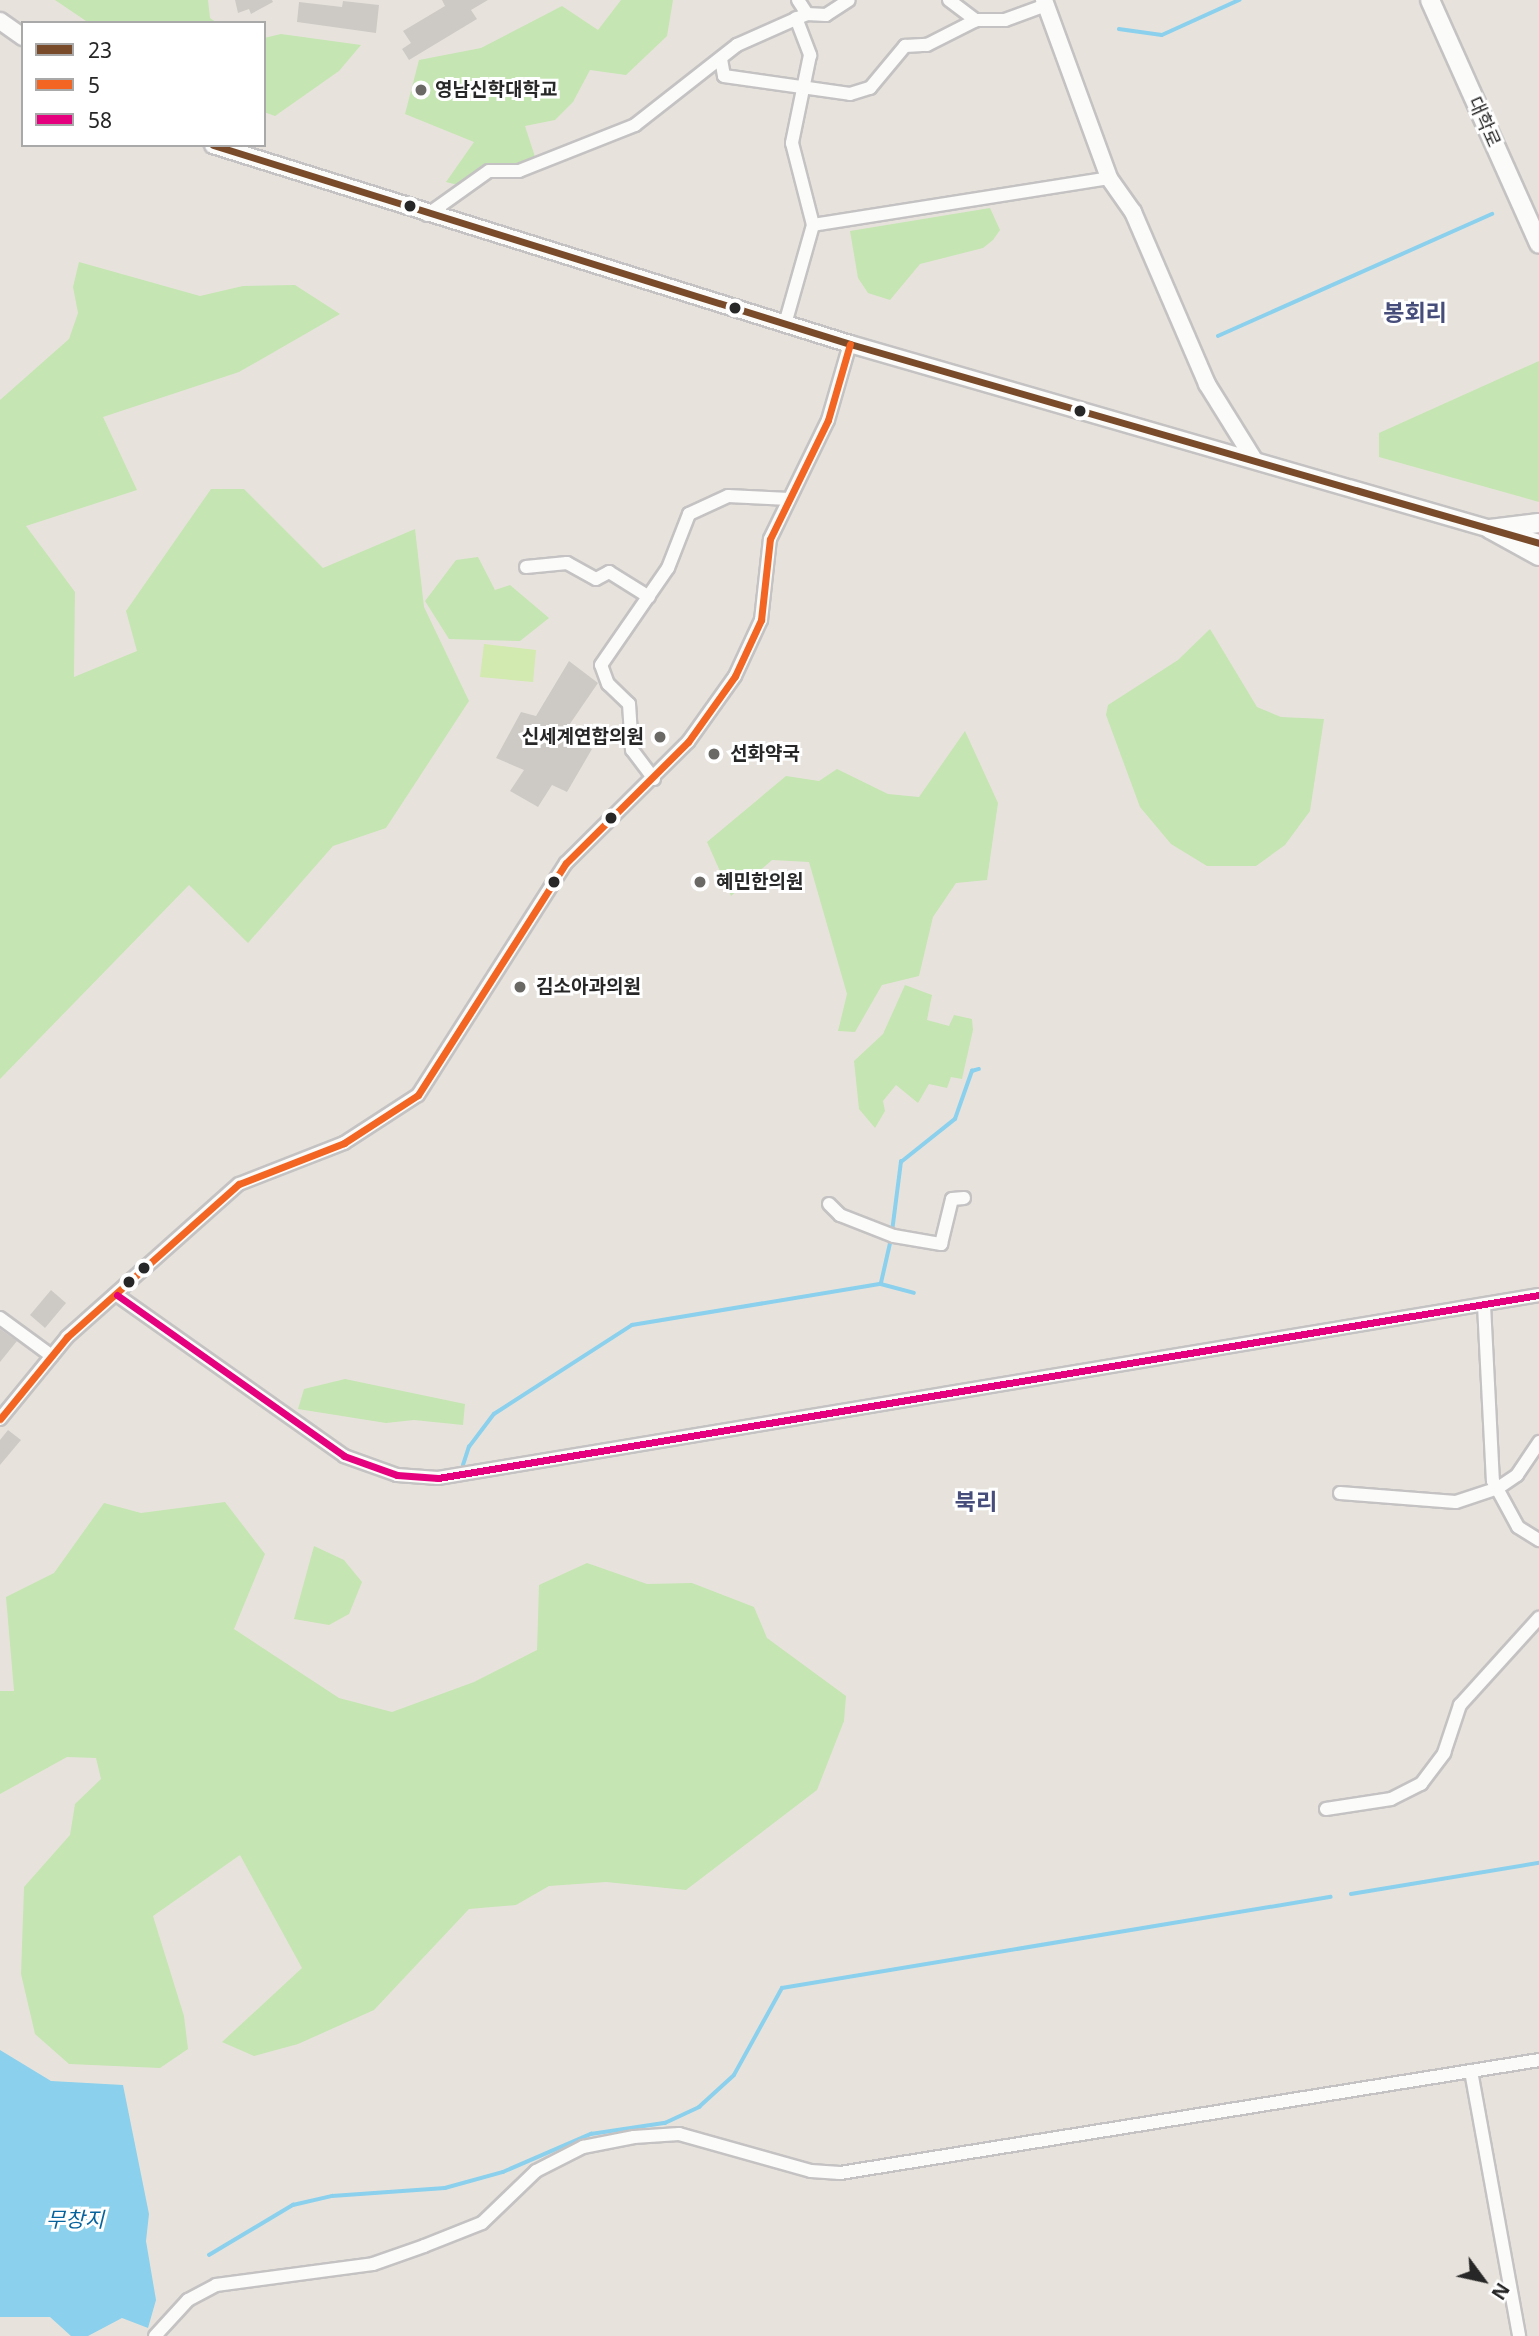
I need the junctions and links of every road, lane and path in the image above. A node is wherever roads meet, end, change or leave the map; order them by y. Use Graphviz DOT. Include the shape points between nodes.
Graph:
graph roads {
  1 [pos="798,0"];
  2 [pos="849,0"];
  3 [pos="949,0"];
  4 [pos="1430,0"];
  5 [pos="1045,3"];
  6 [pos="802,16"];
  7 [pos="976,20"];
  8 [pos="0,21"];
  9 [pos="21,36"];
  10 [pos="721,59"];
  11 [pos="799,87"];
  12 [pos="219,147"];
  13 [pos="1109,178"];
  14 [pos="427,215"];
  15 [pos="813,225"];
  16 [pos="1539,244"];
  17 [pos="786,324"];
  18 [pos="850,344"];
  19 [pos="1253,458"];
  20 [pos="789,499"];
  21 [pos="1539,523"];
  22 [pos="1490,529"];
  23 [pos="1539,543"];
  24 [pos="1539,556"];
  25 [pos="526,567"];
  26 [pos="649,597"];
  27 [pos="654,779"];
  28 [pos="958,1198"];
  29 [pos="829,1204"];
  30 [pos="117,1295"];
  31 [pos="1539,1296"];
  32 [pos="1484,1304"];
  33 [pos="0,1318"];
  34 [pos="52,1356"];
  35 [pos="0,1419"];
  36 [pos="1539,1442"];
  37 [pos="1498,1488"];
  38 [pos="1340,1493"];
  39 [pos="1539,1540"];
  40 [pos="1536,1628"];
  41 [pos="1326,1809"];
  42 [pos="1539,2060"];
  43 [pos="1471,2071"];
  44 [pos="155,2336"];
  45 [pos="1519,2336"];
  1 -- 6 [label="street"];
  2 -- 6 [label="street" via="825,15"];
  3 -- 7 [label="street"];
  4 -- 16 [label="main road, 대학로"];
  5 -- 7 [label="street" via="1005,20"];
  5 -- 13 [label="street"];
  6 -- 10 [label="street" via="737,45"];
  6 -- 11 [label="street" via="810,55"];
  7 -- 11 [label="street" via="927,45 905,46 870,88 833,95"];
  8 -- 9 [label="street"];
  10 -- 11 [label="street" via="724,76"];
  10 -- 14 [label="street" via="635,125 519,171 489,171"];
  11 -- 15 [label="street" via="792,143"];
  12 -- 14 [label="street"];
  13 -- 15 [label="street"];
  13 -- 19 [label="street" via="1133,212 1206,384"];
  14 -- 17 [label="street"];
  15 -- 17 [label="street"];
  17 -- 18 [label="street"];
  18 -- 19 [label="street"];
  18 -- 20 [label="street" via="828,421"];
  19 -- 22 [label="street"];
  20 -- 26 [label="street" via="728,496 690,514"];
  20 -- 27 [label="street" via="770,539 764,604 754,640 722,696"];
  21 -- 22 [label="main road"];
  22 -- 23 [label="street"];
  22 -- 24 [label="main road"];
  25 -- 26 [label="street" via="567,563 596,579 608,572"];
  26 -- 27 [label="street" via="601,665 608,684 629,705 632,750"];
  27 -- 30 [label="street" via="566,863 408,1105 344,1143 239,1184"];
  28 -- 29 [label="street" via="941,1244 894,1236 840,1215"];
  30 -- 32 [label="street" via="344,1456 397,1475 454,1478"];
  30 -- 34 [label="street"];
  31 -- 32 [label="street"];
  32 -- 37 [label="street" via="1493,1481"];
  33 -- 34 [label="street"];
  34 -- 35 [label="street"];
  36 -- 37 [label="street" via="1517,1475"];
  37 -- 38 [label="street" via="1456,1502"];
  37 -- 39 [label="street" via="1518,1527"];
  40 -- 41 [label="street" via="1460,1705 1444,1753 1420,1784 1391,1799"];
  42 -- 43 [label="street"];
  43 -- 44 [label="street" via="829,2174 679,2134 583,2147 536,2171 482,2224 373,2264 216,2285 188,2301"];
  43 -- 45 [label="street"];
}
